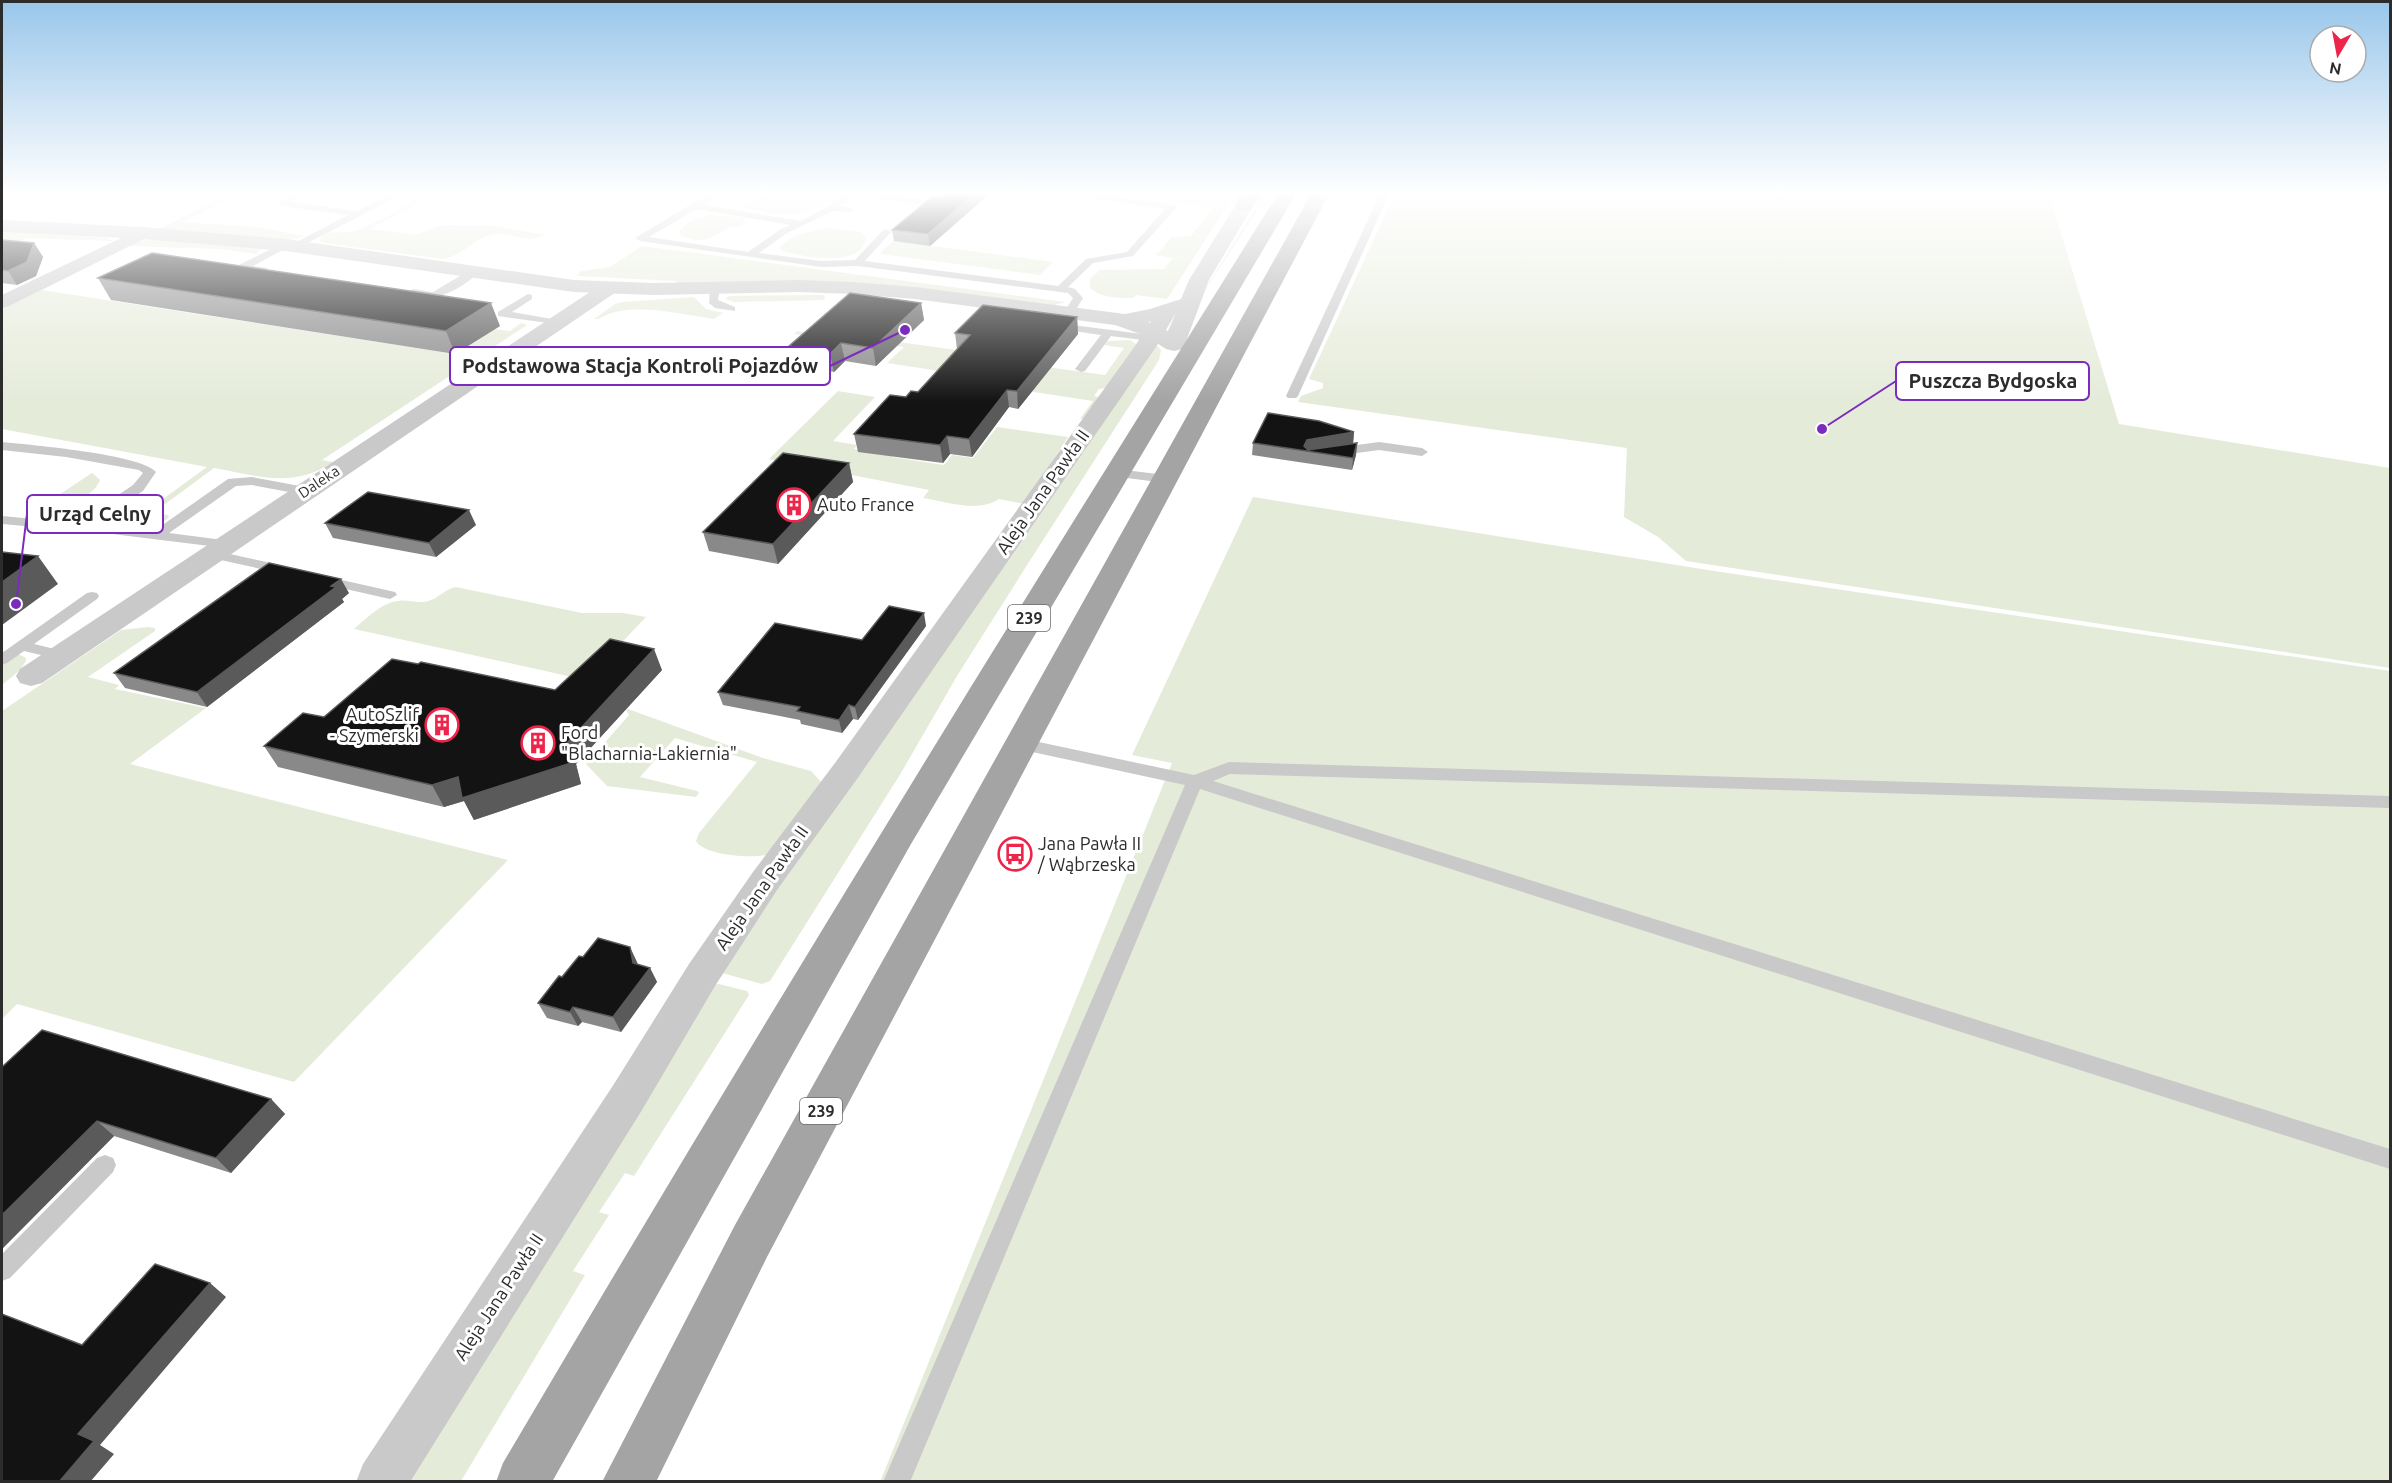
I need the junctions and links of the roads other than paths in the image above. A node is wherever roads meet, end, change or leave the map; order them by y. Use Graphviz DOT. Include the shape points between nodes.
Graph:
graph roads {
  1 [pos="81,263"];
  2 [pos="252,263"];
  3 [pos="412,263"];
  4 [pos="815,263"];
  5 [pos="836,263"];
  6 [pos="867,263"];
  7 [pos="1088,263"];
  8 [pos="1209,263"];
  9 [pos="1245,263"];
  10 [pos="1285,263"];
  11 [pos="1353,263"];
  12 [pos="277,272"];
  13 [pos="474,272"];
  14 [pos="609,288"];
  15 [pos="715,288"];
  16 [pos="1060,289"];
  17 [pos="401,290"];
  18 [pos="528,297"];
  19 [pos="2,302"];
  20 [pos="1189,303"];
  21 [pos="731,309"];
  22 [pos="1068,314"];
  23 [pos="559,322"];
  24 [pos="1042,324"];
  25 [pos="1112,326"];
  26 [pos="1161,331"];
  27 [pos="1081,369"];
  28 [pos="1166,392"];
  29 [pos="1292,396"];
  30 [pos="1346,435"];
  31 [pos="2,446"];
  32 [pos="1379,446"];
  33 [pos="1422,452"];
  34 [pos="1322,455"];
  35 [pos="1119,469"];
  36 [pos="1166,479"];
  37 [pos="305,491"];
  38 [pos="2,520"];
  39 [pos="80,527"];
  40 [pos="157,536"];
  41 [pos="219,549"];
  42 [pos="390,595"];
  43 [pos="92,596"];
  44 [pos="21,646"];
  45 [pos="62,655"];
  46 [pos="2,660"];
  47 [pos="31,676"];
  48 [pos="1020,744"];
  49 [pos="1195,782"];
  50 [pos="2391,802"];
  51 [pos="2391,1159"];
  52 [pos="105,1166"];
  53 [pos="2,1269"];
  54 [pos="381,1482"];
  55 [pos="522,1482"];
  56 [pos="628,1482"];
  57 [pos="896,1482"];
  1 -- 19 [label="street"];
  2 -- 12 [label="lane" via="243,267"];
  3 -- 13 [label="street"];
  4 -- 5 [label="lane"];
  6 -- 16 [label="lane"];
  7 -- 16 [label="lane"];
  8 -- 20 [label="street"];
  9 -- 28 [label="main road, 239"];
  10 -- 36 [label="main road, 239"];
  11 -- 29 [label="lane"];
  13 -- 14 [label="street"];
  13 -- 17 [label="lane" via="435,295"];
  14 -- 15 [label="street"];
  14 -- 23 [label="street, Daleka"];
  15 -- 21 [label="lane" via="712,300"];
  15 -- 22 [label="street" via="861,289"];
  16 -- 22 [label="lane" via="1077,294"];
  18 -- 23 [label="lane" via="502,314"];
  20 -- 26 [label="street"];
  20 -- 26 [label="street"];
  22 -- 25 [label="street"];
  23 -- 37 [label="street, Daleka"];
  24 -- 25 [label="lane"];
  25 -- 26 [label="street"];
  25 -- 27 [label="lane"];
  26 -- 28 [label="main road"];
  26 -- 54 [label="street, Aleja Jana Pawła II" via="765,881"];
  28 -- 35 [label="main road, 239"];
  30 -- 32 [label="lane"];
  31 -- 39 [label="lane" via="143,466 150,472 138,488"];
  32 -- 33 [label="lane"];
  32 -- 34 [label="lane"];
  35 -- 36 [label="lane"];
  35 -- 55 [label="main road, 239" via="673,1216"];
  36 -- 48 [label="main road, 239"];
  37 -- 40 [label="lane" via="232,482"];
  37 -- 41 [label="street, Daleka"];
  38 -- 39 [label="lane"];
  39 -- 40 [label="lane"];
  40 -- 41 [label="lane"];
  41 -- 42 [label="lane" via="307,576"];
  41 -- 45 [label="street, Daleka"];
  43 -- 44 [label="lane"];
  44 -- 45 [label="lane"];
  44 -- 46 [label="lane"];
  45 -- 47 [label="street, Daleka"];
  48 -- 49 [label="lane"];
  48 -- 56 [label="main road, 239" via="751,1241"];
  49 -- 50 [label="lane" via="1229,768"];
  49 -- 51 [label="lane"];
  49 -- 57 [label="lane"];
  52 -- 53 [label="lane"];
}
